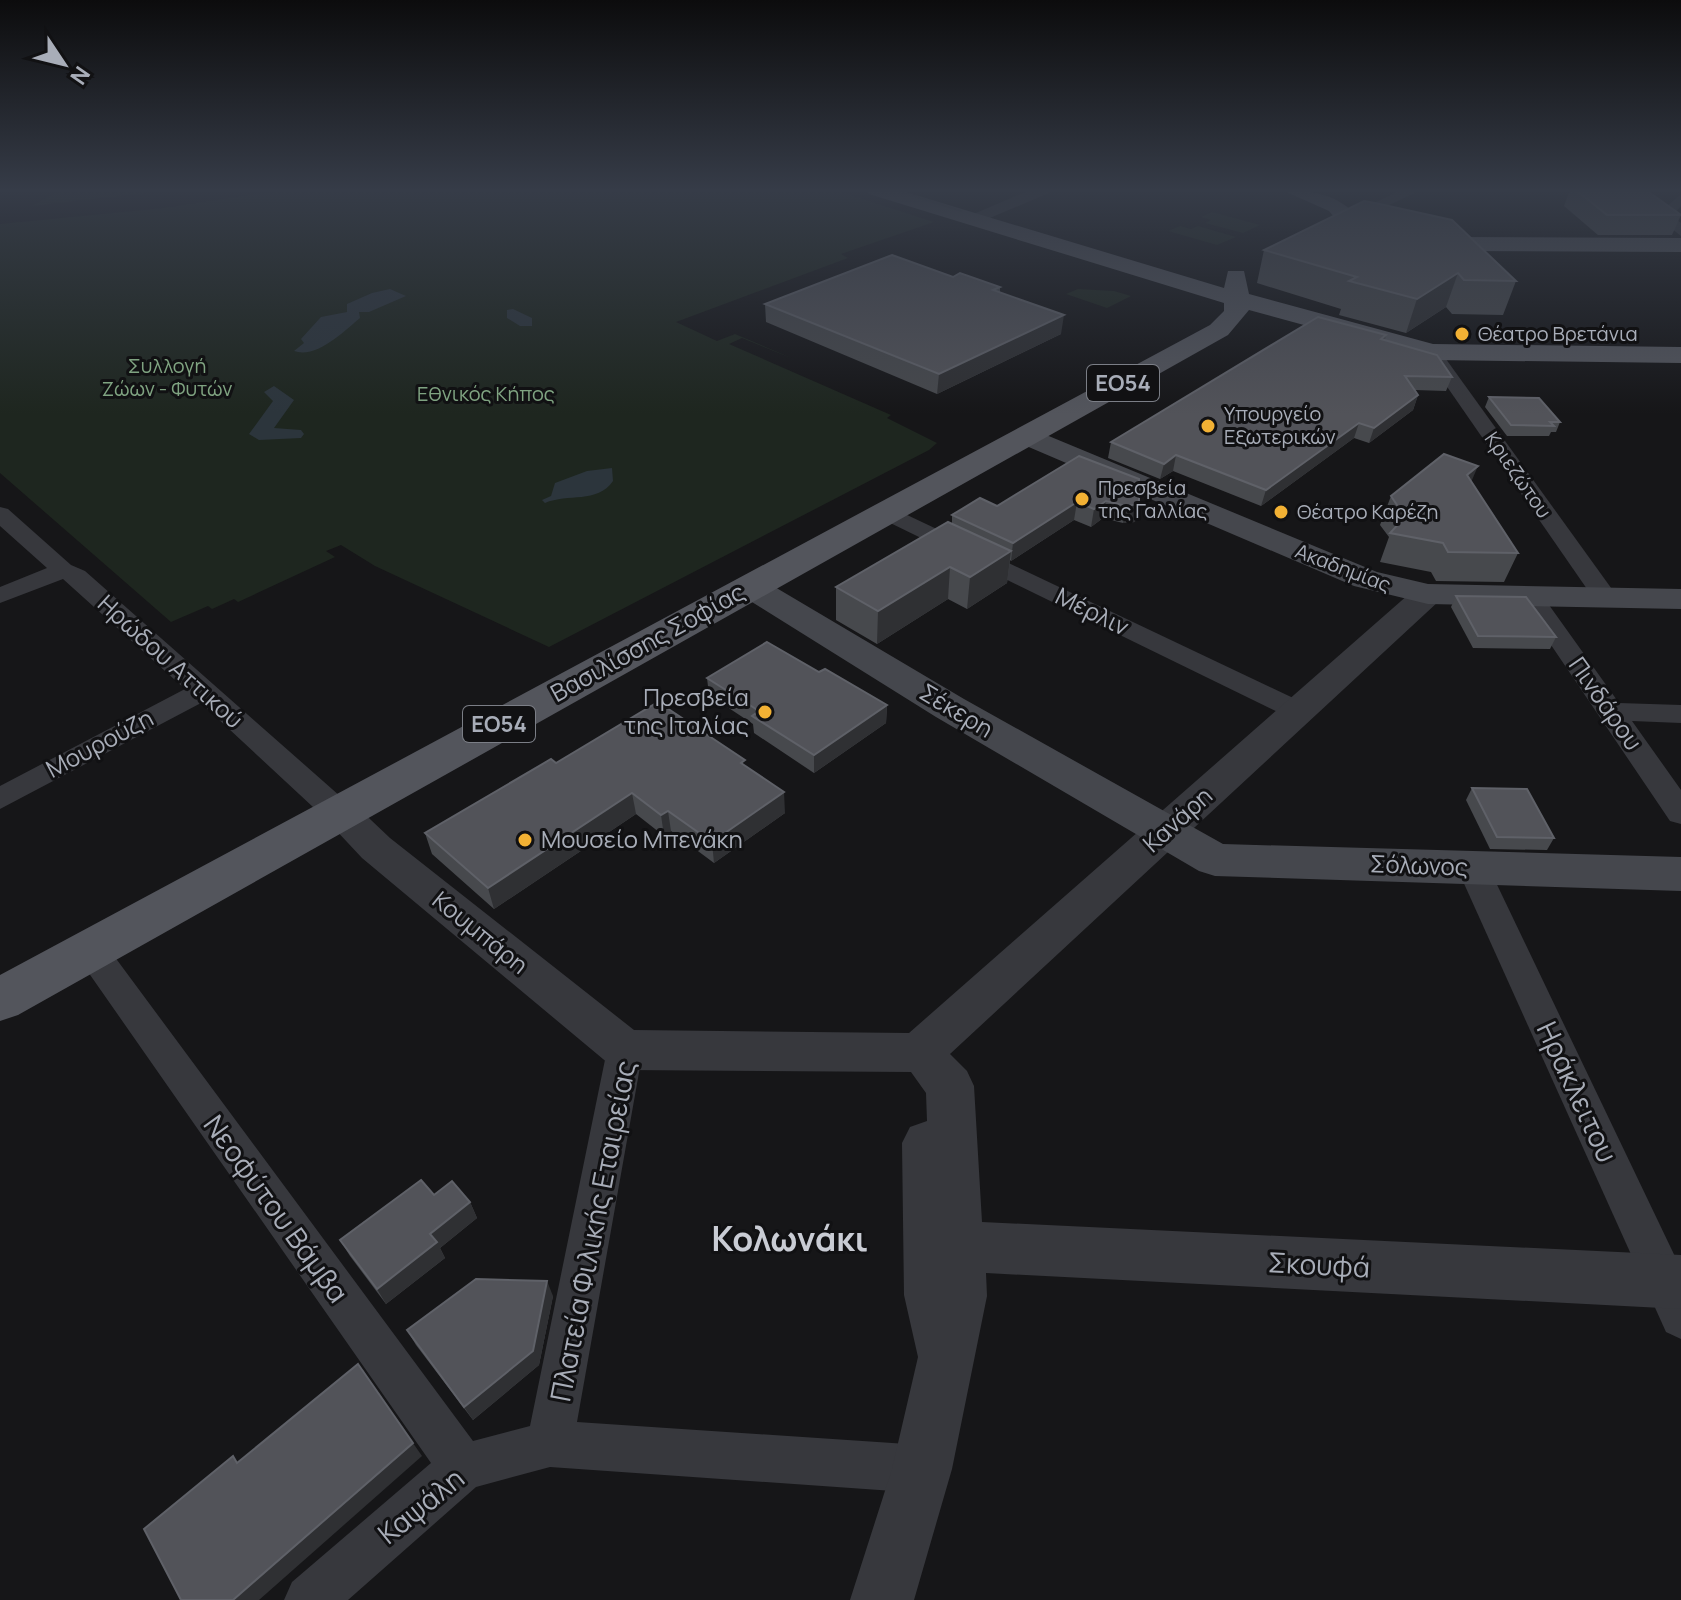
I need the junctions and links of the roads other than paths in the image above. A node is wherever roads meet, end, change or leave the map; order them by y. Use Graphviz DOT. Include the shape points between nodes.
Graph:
graph roads {
  1 [pos="1118,265"];
  2 [pos="1164,279"];
  3 [pos="1241,281"];
  4 [pos="1338,326"];
  5 [pos="1219,330"];
  6 [pos="1432,352"];
  7 [pos="1681,355"];
  8 [pos="1027,436"];
  9 [pos="886,512"];
  10 [pos="0,514"];
  11 [pos="63,570"];
  12 [pos="751,587"];
  13 [pos="1428,594"];
  14 [pos="0,596"];
  15 [pos="1530,596"];
  16 [pos="1605,597"];
  17 [pos="1681,599"];
  18 [pos="201,692"];
  19 [pos="1298,711"];
  20 [pos="1611,712"];
  21 [pos="1681,714"];
  22 [pos="0,799"];
  23 [pos="338,812"];
  24 [pos="1681,813"];
  25 [pos="1164,832"];
  26 [pos="1473,868"];
  27 [pos="1681,874"];
  28 [pos="91,950"];
  29 [pos="0,1000"];
  30 [pos="625,1050"];
  31 [pos="930,1056"];
  32 [pos="958,1246"];
  33 [pos="1675,1293"];
  34 [pos="945,1354"];
  35 [pos="550,1444"];
  36 [pos="463,1467"];
  37 [pos="922,1469"];
  38 [pos="310,1600"];
  39 [pos="882,1600"];
  1 -- 2 [label="main road"];
  2 -- 3 [label="main road"];
  2 -- 5 [label="main road" via="1213,304 1221,316"];
  3 -- 4 [label="main road"];
  3 -- 5 [label="main road" via="1234,318"];
  4 -- 5 [label="main road" via="1280,320"];
  4 -- 6 [label="main road"];
  5 -- 8 [label="main road, Βασιλίσσης Σοφίας / ΕΟ54"];
  6 -- 7 [label="main road"];
  6 -- 16 [label="street, Κριεζώτου"];
  8 -- 9 [label="main road, Βασιλίσσης Σοφίας / ΕΟ54"];
  8 -- 13 [label="main road, Ακαδημίας" via="1366,579"];
  9 -- 12 [label="main road, Βασιλίσσης Σοφίας / ΕΟ54"];
  9 -- 19 [label="street, Μέρλιν"];
  10 -- 11 [label="street, Ηρώδου Αττικού"];
  11 -- 14 [label="street"];
  11 -- 18 [label="street, Ηρώδου Αττικού" via="76,576"];
  12 -- 23 [label="main road, Βασιλίσσης Σοφίας / ΕΟ54"];
  12 -- 25 [label="main road, Σέκερη"];
  13 -- 15 [label="main road, Ακαδημίας"];
  13 -- 19 [label="street, Κανάρη"];
  15 -- 16 [label="main road, Ακαδημίας"];
  15 -- 20 [label="street, Πινδάρου"];
  16 -- 17 [label="main road, Ακαδημίας"];
  18 -- 22 [label="street, Μουρούζη"];
  18 -- 23 [label="street, Ηρώδου Αττικού"];
  19 -- 25 [label="street, Κανάρη"];
  20 -- 21 [label="street"];
  20 -- 24 [label="street, Πινδάρου"];
  23 -- 28 [label="main road, Βασιλίσσης Σοφίας / ΕΟ54"];
  23 -- 30 [label="street, Κουμπάρη"];
  25 -- 26 [label="main road, Σόλωνος" via="1215,860"];
  25 -- 31 [label="street, Κανάρη"];
  26 -- 27 [label="main road, Σόλωνος"];
  26 -- 33 [label="street, Ηράκλειτου"];
  28 -- 29 [label="main road, Βασιλίσσης Σοφίας / ΕΟ54"];
  28 -- 36 [label="street, Νεοφύτου Βάμβα"];
  30 -- 31 [label="street, Πλατεία Φιλικής Εταιρείας"];
  30 -- 35 [label="street, Πλατεία Φιλικής Εταιρείας"];
  31 -- 32 [label="street" via="950,1086"];
  31 -- 34 [label="street" via="926,1094 931,1295"];
  32 -- 33 [label="street, Σκουφά"];
  32 -- 34 [label="street" via="960,1296"];
  34 -- 37 [label="street"];
  35 -- 36 [label="street, Καψάλη"];
  35 -- 37 [label="street, Καψάλη"];
  36 -- 38 [label="street, Καψάλη"];
  37 -- 39 [label="street"];
}
